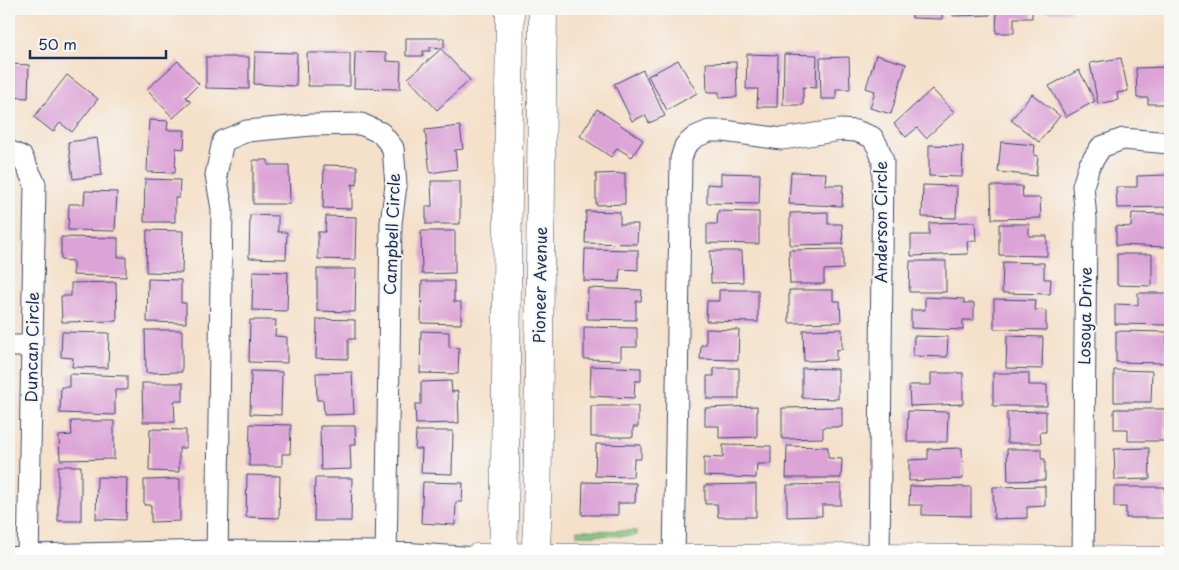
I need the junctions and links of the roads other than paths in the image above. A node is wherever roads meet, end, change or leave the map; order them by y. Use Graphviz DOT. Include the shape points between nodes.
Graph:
graph roads {
  1 [pos="510,9"];
  2 [pos="543,9"];
  3 [pos="1170,143"];
  4 [pos="9,151"];
  5 [pos="9,346"];
  6 [pos="32,346"];
  7 [pos="217,556"];
  8 [pos="386,556"];
  9 [pos="22,558"];
  10 [pos="880,558"];
  11 [pos="495,559"];
  12 [pos="674,559"];
  13 [pos="536,560"];
  14 [pos="1083,561"];
  15 [pos="1170,561"];
  1 -- 11 [label="main road, Pioneer Avenue" via="506,463"];
  2 -- 13 [label="main road, Pioneer Avenue"];
  3 -- 14 [label="street, Losoya Drive" via="1123,139 1101,147 1089,166 1083,186 1086,219"];
  4 -- 6 [label="street, Duncan Circle" via="22,157 35,184"];
  5 -- 6 [label="street"];
  6 -- 9 [label="street, Duncan Circle"];
  7 -- 8 [label="street"];
  7 -- 8 [label="street, Campbell Circle" via="222,209 216,175 223,141 247,131 361,124 381,133 393,148 396,185 391,223"];
  7 -- 9 [label="street"];
  8 -- 11 [label="street"];
  10 -- 12 [label="main road"];
  10 -- 12 [label="street, Anderson Circle" via="883,161 872,137 841,130 782,139 710,131 695,137 685,146 680,159"];
  10 -- 14 [label="main road"];
  11 -- 13 [label="main road"];
  12 -- 13 [label="main road"];
  14 -- 15 [label="main road"];
}
